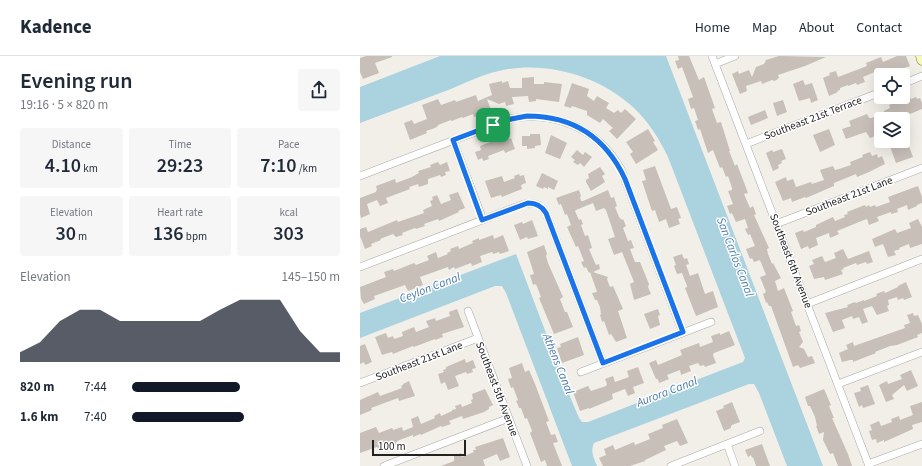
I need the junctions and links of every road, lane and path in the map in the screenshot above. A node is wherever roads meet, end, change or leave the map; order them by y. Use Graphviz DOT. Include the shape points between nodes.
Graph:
graph roads {
  1 [pos="712,56"];
  2 [pos="735,56"];
  3 [pos="921,56"];
  4 [pos="922,60"];
  5 [pos="715,64"];
  6 [pos="922,76"];
  7 [pos="910,81"];
  8 [pos="874,95"];
  9 [pos="453,140"];
  10 [pos="746,144"];
  11 [pos="922,168"];
  12 [pos="360,176"];
  13 [pos="482,220"];
  14 [pos="776,224"];
  15 [pos="922,259"];
  16 [pos="360,267"];
  17 [pos="807,304"];
  18 [pos="468,311"];
  19 [pos="711,322"];
  20 [pos="683,332"];
  21 [pos="478,338"];
  22 [pos="922,352"];
  23 [pos="603,363"];
  24 [pos="581,372"];
  25 [pos="360,383"];
  26 [pos="838,384"];
  27 [pos="509,418"];
  28 [pos="760,431"];
  29 [pos="727,444"];
  30 [pos="922,444"];
  31 [pos="869,465"];
  32 [pos="384,466"];
  33 [pos="527,466"];
  34 [pos="671,466"];
  35 [pos="735,466"];
  1 -- 5 [label="street, Southeast 6th Avenue"];
  2 -- 5 [label="street"];
  3 -- 4 [label="street"];
  5 -- 10 [label="street, Southeast 6th Avenue"];
  6 -- 7 [label="street"];
  8 -- 10 [label="street, Southeast 21st Terrace"];
  9 -- 12 [label="street"];
  9 -- 13 [label="street"];
  9 -- 20 [label="street" via="506,120 527,116 548,118 576,126 593,136 604,146 620,169"];
  10 -- 14 [label="street, Southeast 6th Avenue"];
  11 -- 14 [label="street, Southeast 21st Lane"];
  13 -- 16 [label="street"];
  13 -- 23 [label="street" via="528,203 536,203 542,207"];
  14 -- 17 [label="street, Southeast 6th Avenue"];
  15 -- 17 [label="street"];
  17 -- 26 [label="street, Southeast 6th Avenue"];
  18 -- 21 [label="street, Southeast 5th Avenue"];
  19 -- 20 [label="street"];
  20 -- 23 [label="street"];
  21 -- 25 [label="street, Southeast 21st Lane"];
  21 -- 27 [label="street, Southeast 5th Avenue"];
  22 -- 26 [label="street"];
  23 -- 24 [label="street"];
  26 -- 31 [label="street, Southeast 6th Avenue"];
  27 -- 32 [label="street"];
  27 -- 33 [label="street, Southeast 5th Avenue"];
  28 -- 29 [label="street"];
  29 -- 34 [label="street"];
  29 -- 35 [label="street"];
  30 -- 31 [label="street"];
}
